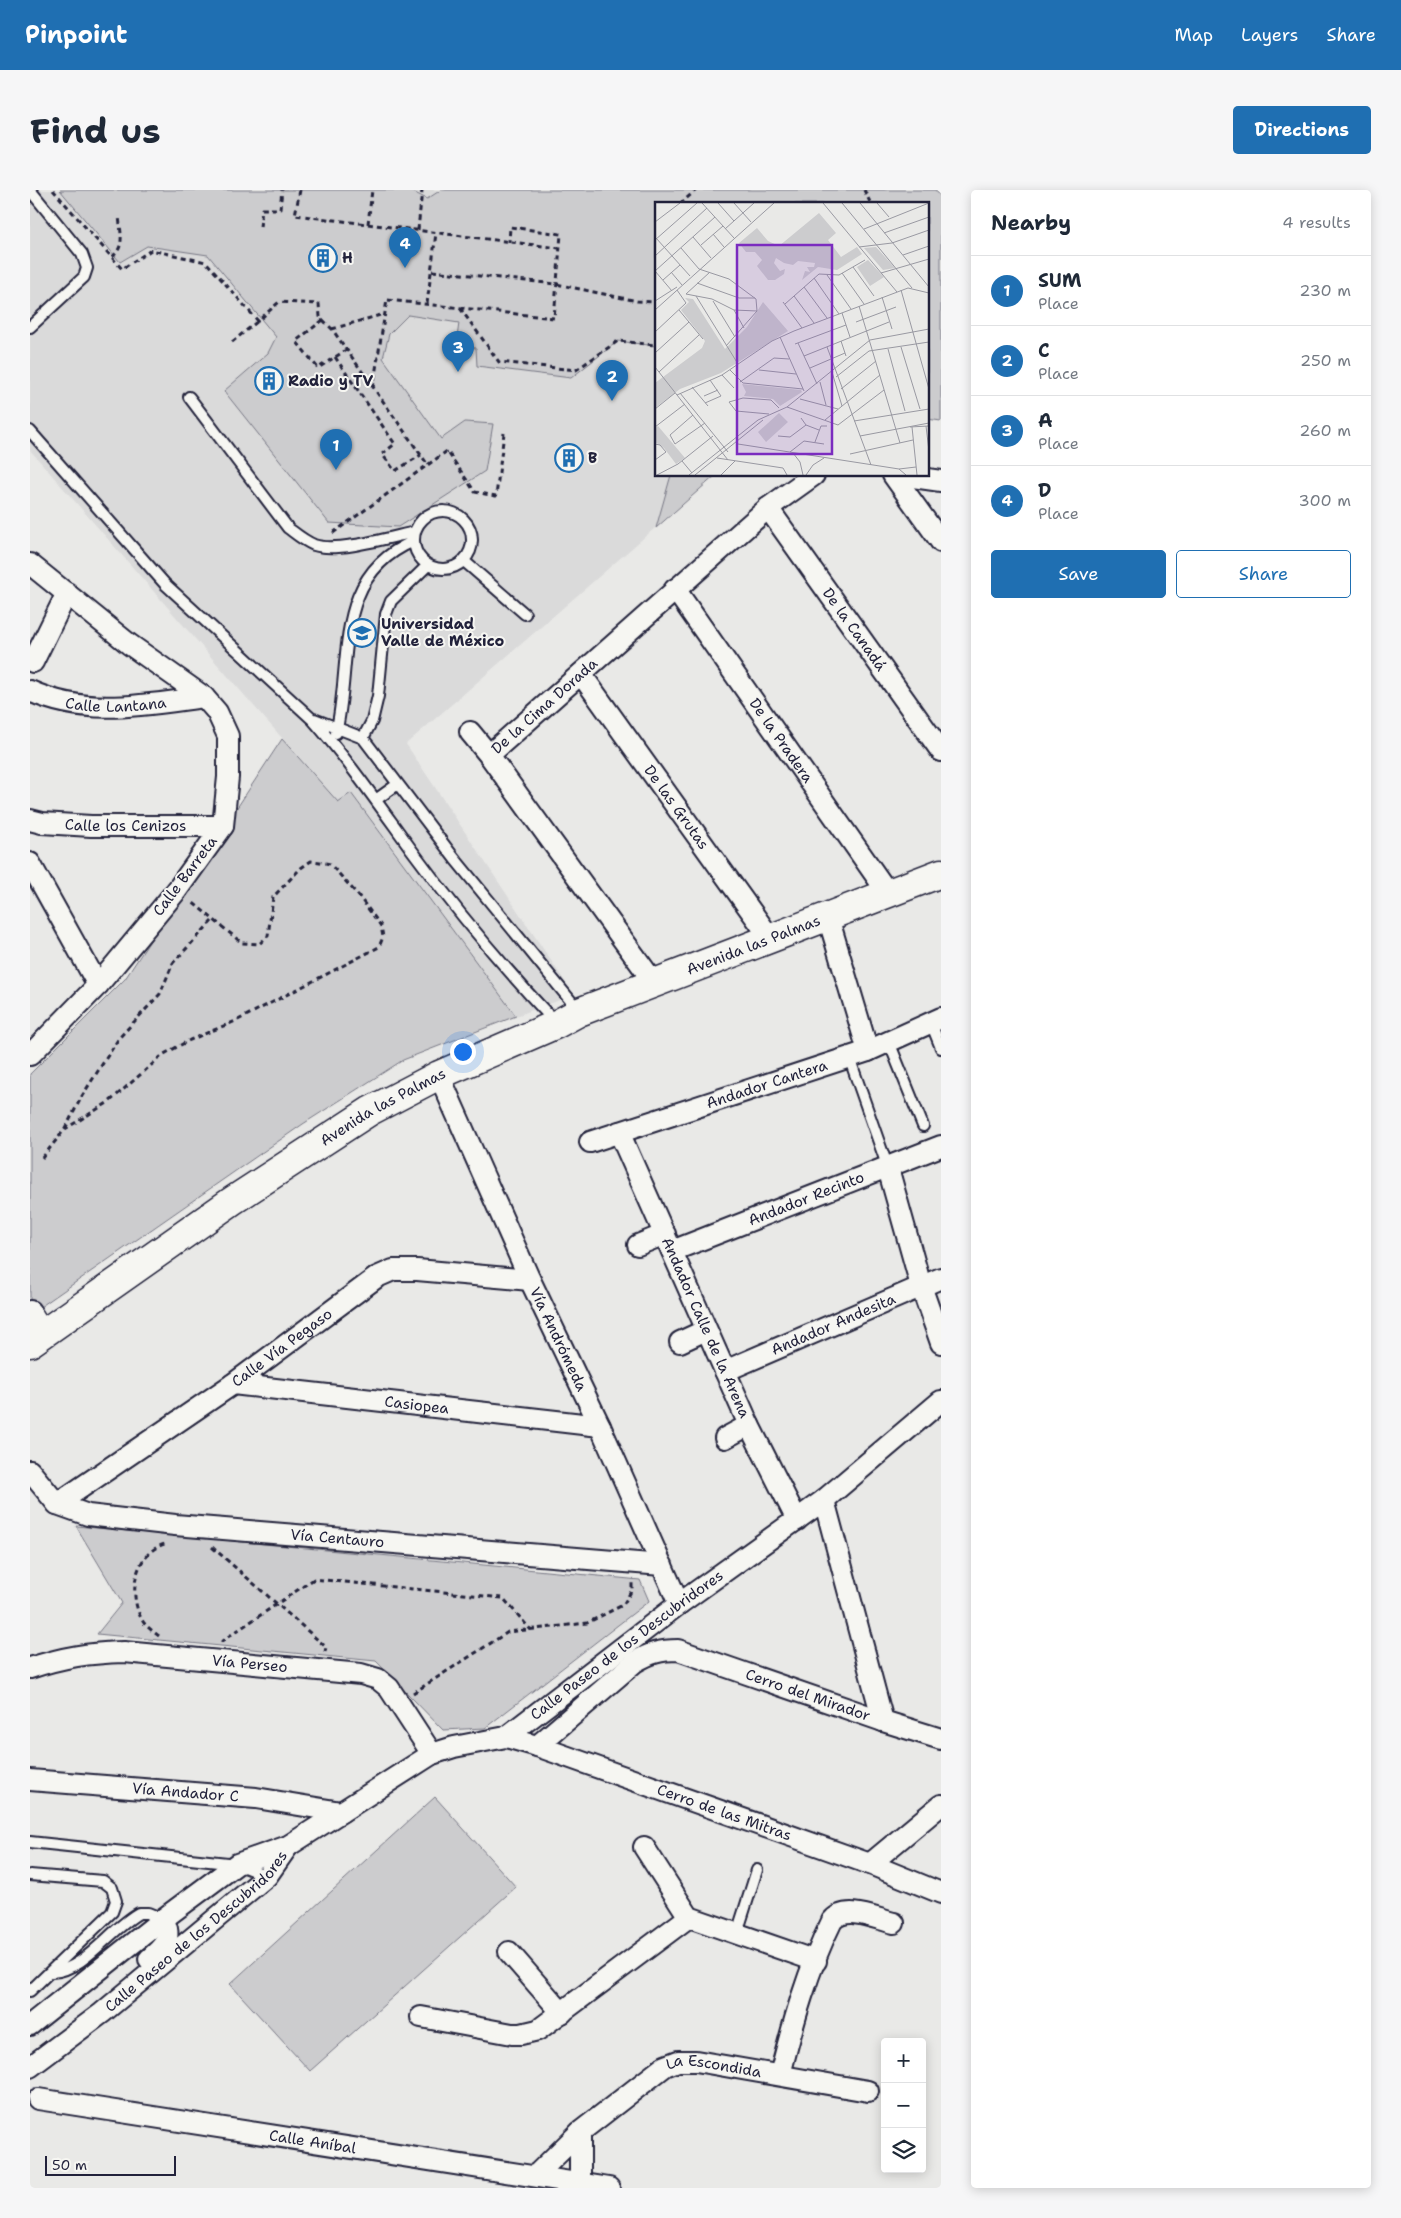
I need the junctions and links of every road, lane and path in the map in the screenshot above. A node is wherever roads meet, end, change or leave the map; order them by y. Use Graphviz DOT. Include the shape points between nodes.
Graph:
graph roads {
  1 [pos="30,190"];
  2 [pos="53,190"];
  3 [pos="282,190"];
  4 [pos="300,190"];
  5 [pos="372,190"];
  6 [pos="422,190"];
  7 [pos="696,190"];
  8 [pos="864,190"];
  9 [pos="682,202"];
  10 [pos="869,202"];
  11 [pos="119,216"];
  12 [pos="368,224"];
  13 [pos="260,227"];
  14 [pos="418,230"];
  15 [pos="436,233"];
  16 [pos="509,242"];
  17 [pos="560,248"];
  18 [pos="112,257"];
  19 [pos="432,271"];
  20 [pos="556,284"];
  21 [pos="655,302"];
  22 [pos="427,304"];
  23 [pos="459,308"];
  24 [pos="384,314"];
  25 [pos="323,320"];
  26 [pos="258,321"];
  27 [pos="30,327"];
  28 [pos="332,329"];
  29 [pos="232,342"];
  30 [pos="655,345"];
  31 [pos="346,350"];
  32 [pos="335,357"];
  33 [pos="373,388"];
  34 [pos="189,397"];
  35 [pos="30,431"];
  36 [pos="504,433"];
  37 [pos="421,456"];
  38 [pos="428,465"];
  39 [pos="813,476"];
  40 [pos="894,476"];
  41 [pos="906,476"];
  42 [pos="941,481"];
  43 [pos="768,508"];
  44 [pos="415,536"];
  45 [pos="941,542"];
  46 [pos="316,546"];
  47 [pos="464,560"];
  48 [pos="30,564"];
  49 [pos="428,565"];
  50 [pos="675,589"];
  51 [pos="67,593"];
  52 [pos="525,614"];
  53 [pos="33,662"];
  54 [pos="581,674"];
  55 [pos="30,691"];
  56 [pos="204,697"];
  57 [pos="312,719"];
  58 [pos="338,728"];
  59 [pos="470,732"];
  60 [pos="363,738"];
  61 [pos="334,744"];
  62 [pos="941,751"];
  63 [pos="489,755"];
  64 [pos="398,784"];
  65 [pos="376,799"];
  66 [pos="30,820"];
  67 [pos="223,826"];
  68 [pos="30,863"];
  69 [pos="941,873"];
  70 [pos="177,890"];
  71 [pos="888,893"];
  72 [pos="828,917"];
  73 [pos="213,920"];
  74 [pos="771,939"];
  75 [pos="655,984"];
  76 [pos="98,985"];
  77 [pos="568,1018"];
  78 [pos="936,1020"];
  79 [pos="889,1042"];
  80 [pos="941,1048"];
  81 [pos="868,1051"];
  82 [pos="30,1055"];
  83 [pos="849,1057"];
  84 [pos="438,1074"];
  85 [pos="922,1126"];
  86 [pos="65,1129"];
  87 [pos="619,1132"];
  88 [pos="590,1142"];
  89 [pos="941,1146"];
  90 [pos="42,1158"];
  91 [pos="888,1168"];
  92 [pos="668,1242"];
  93 [pos="638,1246"];
  94 [pos="941,1278"];
  95 [pos="530,1280"];
  96 [pos="922,1286"];
  97 [pos="35,1329"];
  98 [pos="706,1330"];
  99 [pos="680,1342"];
  100 [pos="941,1343"];
  101 [pos="725,1371"];
  102 [pos="233,1384"];
  103 [pos="939,1410"];
  104 [pos="749,1425"];
  105 [pos="600,1426"];
  106 [pos="725,1438"];
  107 [pos="30,1471"];
  108 [pos="824,1500"];
  109 [pos="57,1504"];
  110 [pos="797,1520"];
  111 [pos="175,1525"];
  112 [pos="211,1528"];
  113 [pos="633,1563"];
  114 [pos="662,1565"];
  115 [pos="277,1604"];
  116 [pos="679,1604"];
  117 [pos="531,1630"];
  118 [pos="158,1655"];
  119 [pos="221,1661"];
  120 [pos="30,1668"];
  121 [pos="322,1670"];
  122 [pos="398,1702"];
  123 [pos="883,1721"];
  124 [pos="506,1737"];
  125 [pos="941,1739"];
  126 [pos="537,1746"];
  127 [pos="432,1754"];
  128 [pos="30,1780"];
  129 [pos="941,1805"];
  130 [pos="341,1812"];
  131 [pos="30,1842"];
  132 [pos="288,1846"];
  133 [pos="644,1847"];
  134 [pos="237,1864"];
  135 [pos="870,1864"];
  136 [pos="757,1870"];
  137 [pos="30,1875"];
  138 [pos="267,1876"];
  139 [pos="941,1893"];
  140 [pos="689,1917"];
  141 [pos="163,1919"];
  142 [pos="894,1924"];
  143 [pos="737,1933"];
  144 [pos="509,1952"];
  145 [pos="816,1961"];
  146 [pos="52,1972"];
  147 [pos="30,1991"];
  148 [pos="102,2013"];
  149 [pos="562,2013"];
  150 [pos="422,2018"];
  151 [pos="30,2025"];
  152 [pos="30,2067"];
  153 [pos="780,2075"];
  154 [pos="30,2078"];
  155 [pos="868,2092"];
  156 [pos="34,2102"];
  157 [pos="580,2132"];
  158 [pos="536,2175"];
  159 [pos="572,2184"];
  160 [pos="609,2188"];
  1 -- 27 [label="lane" via="82,254 87,268 84,277"];
  2 -- 18 [label="path"];
  3 -- 13 [label="path" via="280,209 262,209"];
  4 -- 12 [label="path" via="295,216"];
  5 -- 12 [label="path"];
  6 -- 14 [label="path"];
  7 -- 9 [label="path"];
  8 -- 10 [label="path"];
  11 -- 18 [label="path" via="122,245"];
  12 -- 14 [label="path"];
  14 -- 15 [label="path"];
  15 -- 16 [label="path"];
  15 -- 19 [label="path"];
  16 -- 17 [label="path"];
  16 -- 17 [label="path" via="510,227 561,234"];
  17 -- 20 [label="path"];
  18 -- 26 [label="path" via="122,269 151,250 206,262"];
  19 -- 20 [label="path"];
  19 -- 22 [label="path"];
  20 -- 21 [label="path"];
  20 -- 23 [label="path" via="554,318"];
  22 -- 23 [label="path"];
  22 -- 24 [label="path" via="387,300"];
  23 -- 30 [label="path" via="499,362 576,370 618,341"];
  24 -- 28 [label="path"];
  24 -- 33 [label="path"];
  25 -- 26 [label="path" via="320,304 280,302"];
  25 -- 28 [label="path"];
  25 -- 32 [label="path" via="296,341 318,368"];
  26 -- 29 [label="path"];
  28 -- 31 [label="path"];
  31 -- 32 [label="path"];
  31 -- 33 [label="path"];
  32 -- 37 [label="path" via="395,444 382,454 395,471"];
  33 -- 37 [label="path"];
  34 -- 46 [label="lane" via="288,528"];
  35 -- 57 [label="lane" via="165,584"];
  36 -- 38 [label="path" via="496,496 475,492 447,451"];
  37 -- 38 [label="path"];
  38 -- 46 [label="path"];
  39 -- 43 [label="street, De la Cima Dorada"];
  40 -- 45 [label="street"];
  41 -- 42 [label="street"];
  43 -- 50 [label="street, De la Cima Dorada"];
  43 -- 62 [label="street, De la Canadá"];
  44 -- 46 [label="lane" via="354,545"];
  44 -- 47 [label="lane" via="426,516 435,512 454,513 468,525 471,534 472,543"];
  44 -- 49 [label="lane" via="416,550"];
  44 -- 58 [label="lane" via="386,556 372,570 359,592 350,625"];
  47 -- 49 [label="lane" via="446,569"];
  47 -- 52 [label="lane"];
  48 -- 51 [label="street, Calle Barreta"];
  49 -- 60 [label="lane" via="391,601 386,614 378,696 372,721"];
  50 -- 54 [label="street, De la Cima Dorada"];
  50 -- 71 [label="street, De la Pradera"];
  51 -- 53 [label="street"];
  51 -- 56 [label="street, Calle Barreta" via="129,644"];
  54 -- 63 [label="street, De la Cima Dorada"];
  54 -- 74 [label="street, De las Grutas"];
  55 -- 56 [label="street, Calle Lantana" via="72,705 108,708"];
  56 -- 67 [label="street, Calle Barreta" via="217,712 228,736"];
  57 -- 58 [label="lane"];
  57 -- 61 [label="lane"];
  58 -- 60 [label="lane"];
  58 -- 61 [label="lane"];
  59 -- 63 [label="street"];
  60 -- 64 [label="lane"];
  61 -- 65 [label="lane"];
  63 -- 75 [label="street, De la Cima Dorada"];
  64 -- 65 [label="lane"];
  64 -- 77 [label="lane" via="519,940"];
  65 -- 77 [label="lane" via="411,849 514,978"];
  66 -- 67 [label="street, Calle los Cenizos" via="91,826"];
  67 -- 70 [label="street, Calle Barreta"];
  68 -- 76 [label="street"];
  69 -- 71 [label="street, Avenida las Palmas"];
  70 -- 73 [label="path"];
  70 -- 76 [label="street, Calle Barreta"];
  71 -- 72 [label="street, Avenida las Palmas"];
  72 -- 74 [label="street, Avenida las Palmas"];
  72 -- 81 [label="street"];
  73 -- 86 [label="path" via="173,963 160,994 119,1038"];
  73 -- 86 [label="path" via="242,943 259,944 268,936 273,897 311,861 330,864 381,926 383,937 379,947 238,1020 164,1054 109,1102"];
  74 -- 75 [label="street, Avenida las Palmas"];
  75 -- 77 [label="street, Avenida las Palmas"];
  76 -- 82 [label="street, Calle Barreta"];
  77 -- 84 [label="street, Avenida las Palmas"];
  78 -- 79 [label="street, Andador Cantera"];
  78 -- 80 [label="lane"];
  79 -- 81 [label="street, Andador Cantera"];
  79 -- 85 [label="lane"];
  81 -- 83 [label="street, Andador Cantera"];
  83 -- 87 [label="street, Andador Cantera"];
  83 -- 91 [label="lane"];
  84 -- 95 [label="street, Vía Andrómeda"];
  84 -- 97 [label="street, Avenida las Palmas" via="370,1111"];
  86 -- 90 [label="path"];
  87 -- 88 [label="street, Andador Cantera"];
  87 -- 92 [label="street, Andador Calle de la Arena"];
  89 -- 91 [label="street, Andador Recinto"];
  91 -- 92 [label="street, Andador Recinto"];
  91 -- 96 [label="street"];
  92 -- 93 [label="street, Andador Recinto"];
  92 -- 98 [label="street, Andador Calle de la Arena"];
  94 -- 96 [label="street, Andador Andesita"];
  95 -- 102 [label="street, Calle Vía Pegaso" via="393,1270 376,1277"];
  95 -- 105 [label="street, Vía Andrómeda"];
  96 -- 100 [label="street"];
  96 -- 101 [label="street, Andador Andesita"];
  98 -- 99 [label="street"];
  98 -- 101 [label="street, Andador Calle de la Arena"];
  101 -- 104 [label="street, Andador Calle de la Arena"];
  102 -- 105 [label="street, Casiopea"];
  102 -- 109 [label="street, Calle Vía Pegaso"];
  103 -- 108 [label="street, Calle Paseo de los Descubridores"];
  104 -- 106 [label="street"];
  104 -- 110 [label="street, Andador Calle de la Arena"];
  105 -- 114 [label="street, Vía Andrómeda"];
  107 -- 109 [label="street"];
  108 -- 110 [label="street, Calle Paseo de los Descubridores"];
  108 -- 123 [label="street"];
  109 -- 111 [label="street, Vía Centauro" via="88,1515"];
  110 -- 116 [label="street, Calle Paseo de los Descubridores"];
  111 -- 112 [label="street, Vía Centauro"];
  111 -- 118 [label="path" via="174,1541 158,1546 146,1555 135,1583 139,1612 145,1624 160,1637"];
  112 -- 113 [label="street, Vía Centauro"];
  112 -- 115 [label="path" via="210,1545"];
  113 -- 114 [label="street, Vía Centauro"];
  113 -- 117 [label="path" via="632,1590 623,1605 587,1623"];
  114 -- 116 [label="street, Vía Andrómeda"];
  115 -- 117 [label="path" via="314,1579 503,1598"];
  115 -- 119 [label="path" via="222,1641"];
  115 -- 121 [label="path" via="326,1647"];
  116 -- 124 [label="street, Calle Paseo de los Descubridores"];
  117 -- 122 [label="path" via="508,1632"];
  118 -- 119 [label="street, Vía Perseo"];
  118 -- 120 [label="street, Vía Perseo" via="89,1653"];
  119 -- 121 [label="street, Vía Perseo"];
  121 -- 122 [label="street, Vía Perseo" via="370,1676 383,1683"];
  122 -- 127 [label="street, Vía Perseo"];
  123 -- 125 [label="street, Cerro del Mirador"];
  123 -- 126 [label="street, Cerro del Mirador" via="678,1650 651,1653 635,1662"];
  124 -- 126 [label="street, Cerro de las Mitras"];
  124 -- 127 [label="street, Calle Paseo de los Descubridores"];
  126 -- 135 [label="street, Cerro de las Mitras"];
  127 -- 130 [label="street, Calle Paseo de los Descubridores"];
  128 -- 130 [label="street, Vía Andador C" via="256,1798"];
  129 -- 135 [label="street"];
  130 -- 132 [label="street, Calle Paseo de los Descubridores"];
  131 -- 134 [label="lane"];
  132 -- 134 [label="street, Calle Paseo de los Descubridores"];
  132 -- 138 [label="street, Calle Paseo de los Descubridores"];
  133 -- 140 [label="street"];
  134 -- 138 [label="lane"];
  134 -- 141 [label="street, Calle Paseo de los Descubridores"];
  135 -- 139 [label="street, Cerro de las Mitras"];
  136 -- 143 [label="lane"];
  137 -- 146 [label="lane" via="103,1881 112,1888 116,1897 112,1912 64,1956"];
  138 -- 148 [label="street, Calle Paseo de los Descubridores"];
  140 -- 143 [label="street"];
  140 -- 149 [label="street"];
  141 -- 146 [label="lane" via="139,1913 76,1964 60,1972"];
  141 -- 148 [label="street, Calle Paseo de los Descubridores" via="168,1930 166,1941 158,1952 109,1993"];
  141 -- 151 [label="street, Calle Paseo de los Descubridores"];
  142 -- 145 [label="street" via="852,1913 840,1914 832,1920"];
  143 -- 145 [label="street"];
  144 -- 149 [label="street"];
  145 -- 153 [label="street"];
  146 -- 147 [label="lane"];
  148 -- 152 [label="street, Calle Paseo de los Descubridores"];
  149 -- 150 [label="street" via="538,2030 521,2034"];
  153 -- 155 [label="street, La Escondida"];
  153 -- 157 [label="street, La Escondida" via="696,2061 671,2063"];
  154 -- 156 [label="street, Calle Aníbal"];
  156 -- 158 [label="street, Calle Aníbal"];
  157 -- 158 [label="street, La Escondida"];
  157 -- 159 [label="street"];
  158 -- 159 [label="street, Calle Aníbal"];
  159 -- 160 [label="street, Calle Aníbal"];
}
